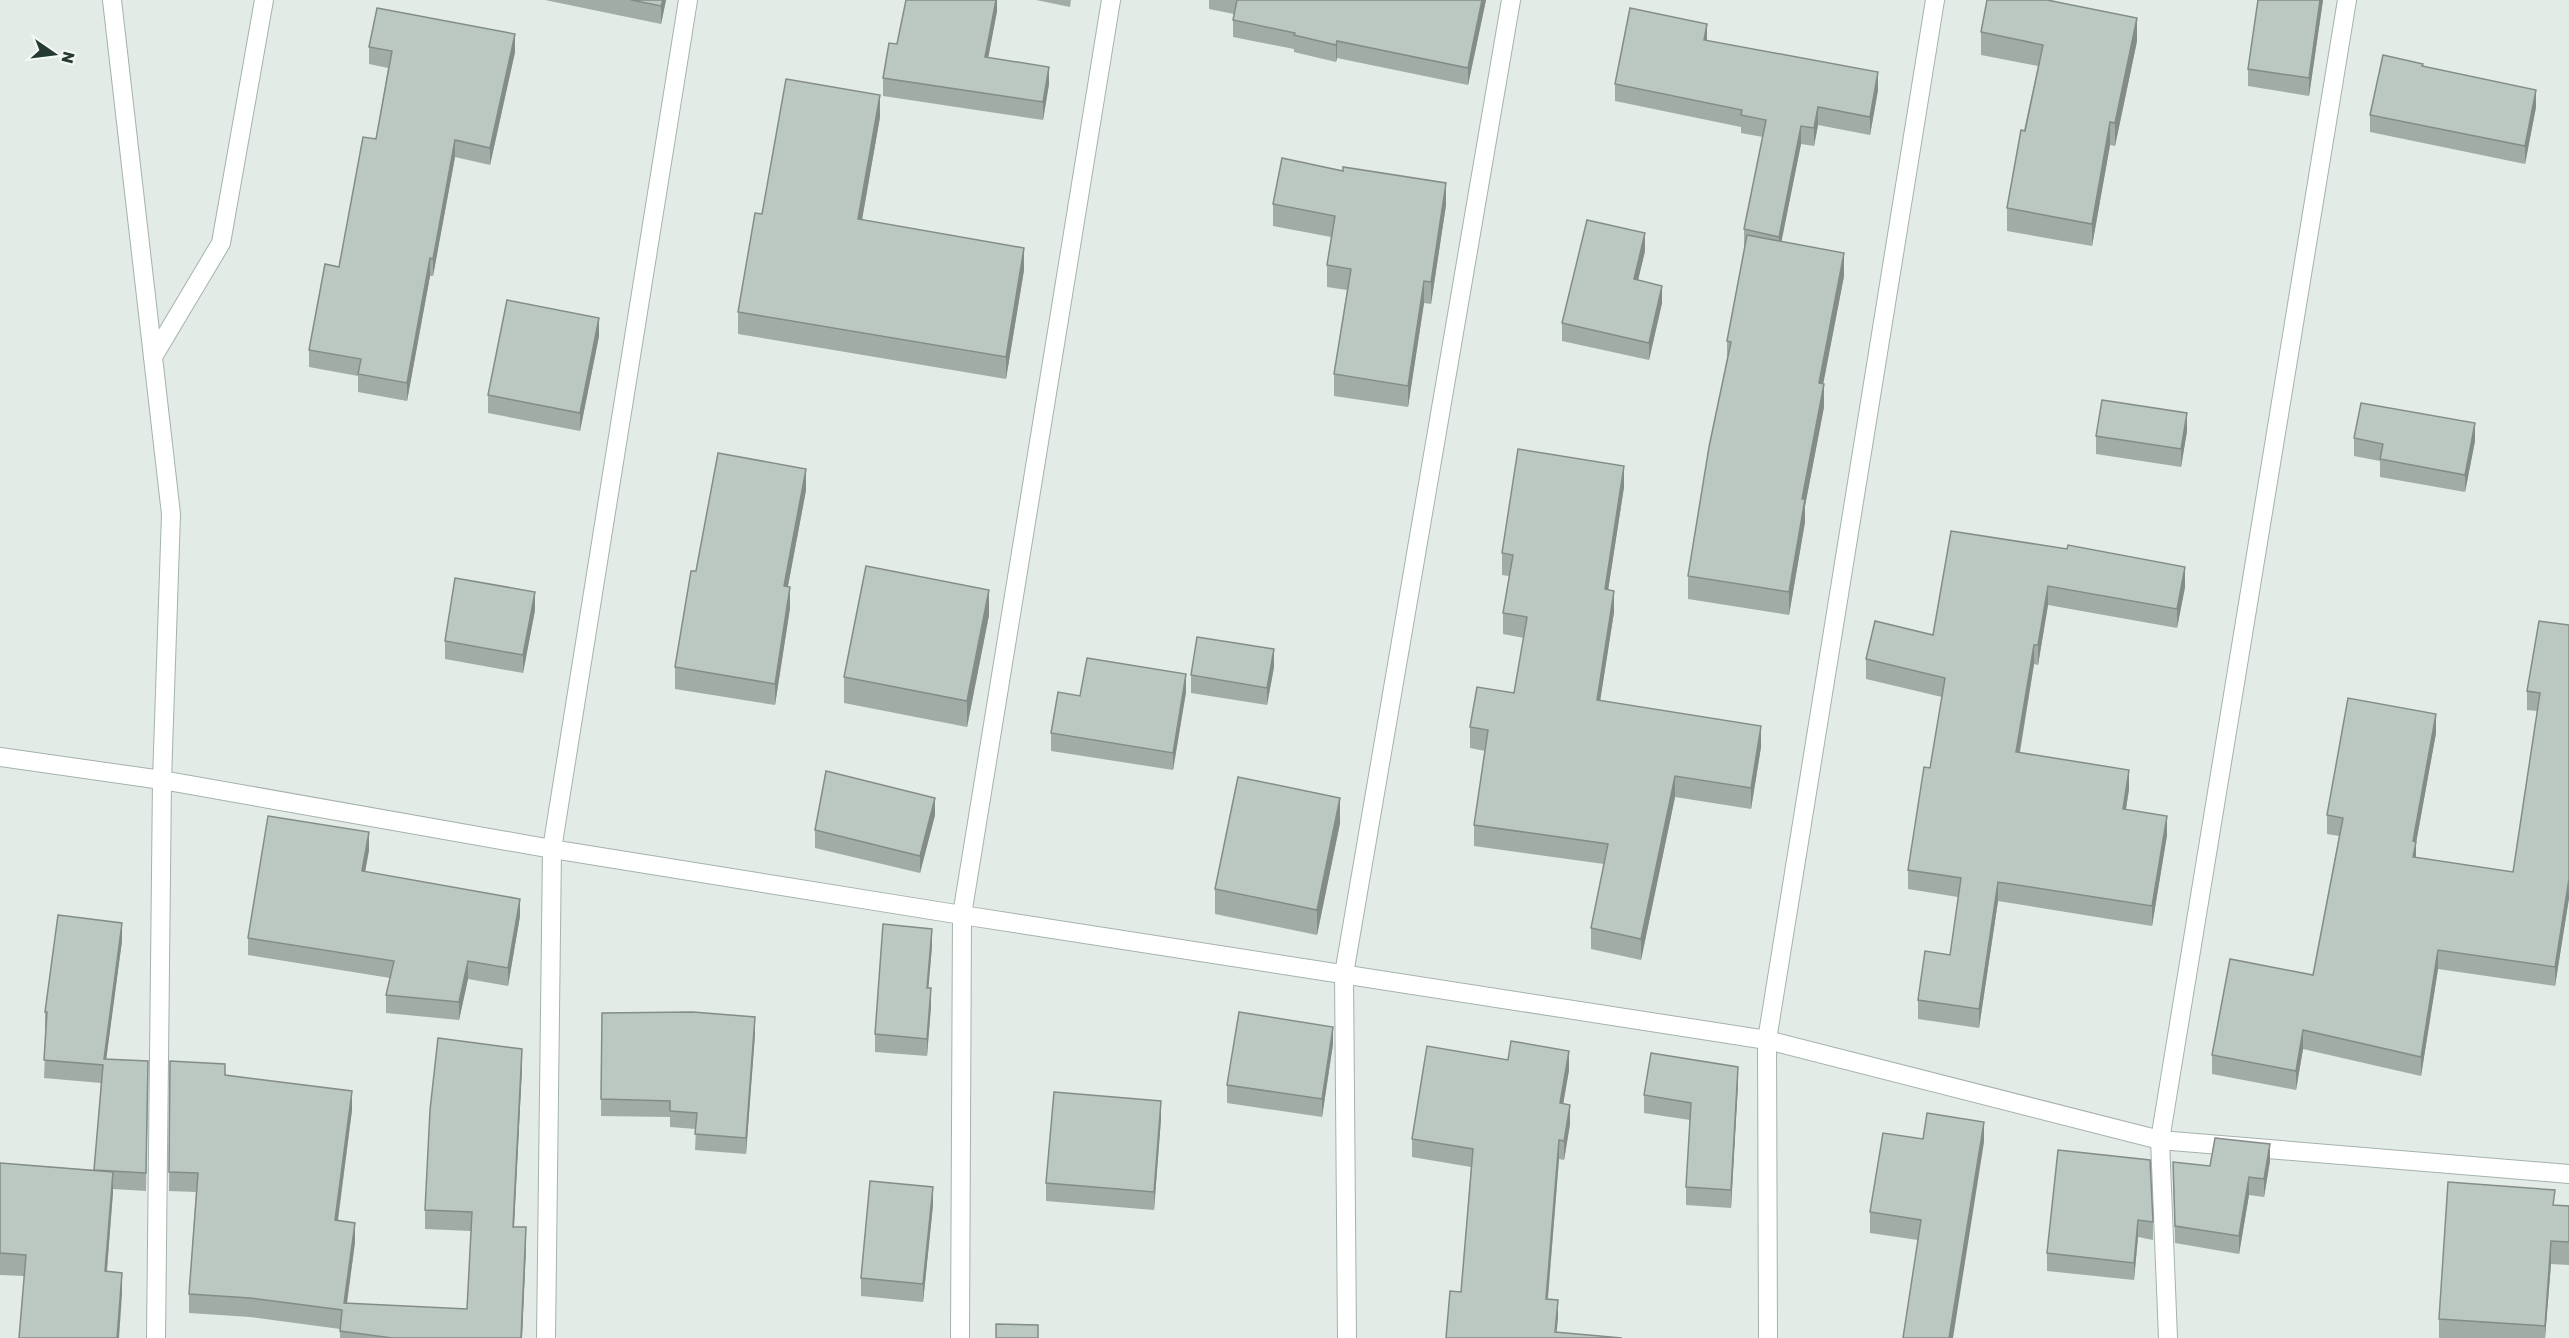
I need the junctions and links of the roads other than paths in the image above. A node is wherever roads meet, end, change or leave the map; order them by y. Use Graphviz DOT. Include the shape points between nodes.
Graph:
graph roads {
  1 [pos="112,0"];
  2 [pos="264,0"];
  3 [pos="688,0"];
  4 [pos="1111,0"];
  5 [pos="1512,0"];
  6 [pos="1935,0"];
  7 [pos="2347,0"];
  8 [pos="153,357"];
  9 [pos="0,757"];
  10 [pos="162,780"];
  11 [pos="552,849"];
  12 [pos="962,915"];
  13 [pos="1344,974"];
  14 [pos="1767,1040"];
  15 [pos="2160,1140"];
  16 [pos="2569,1174"];
  17 [pos="156,1338"];
  18 [pos="546,1338"];
  19 [pos="960,1338"];
  20 [pos="1347,1338"];
  21 [pos="1768,1338"];
  22 [pos="2168,1338"];
  1 -- 8 [label="street"];
  2 -- 8 [label="street" via="221,243"];
  3 -- 11 [label="street"];
  4 -- 12 [label="street"];
  5 -- 13 [label="street"];
  6 -- 14 [label="street"];
  7 -- 15 [label="street"];
  8 -- 10 [label="street" via="171,514"];
  9 -- 10 [label="street"];
  10 -- 11 [label="street"];
  10 -- 17 [label="street"];
  11 -- 12 [label="street"];
  11 -- 18 [label="street"];
  12 -- 13 [label="street"];
  12 -- 19 [label="street"];
  13 -- 14 [label="street"];
  13 -- 20 [label="street"];
  14 -- 15 [label="street"];
  14 -- 21 [label="street"];
  15 -- 16 [label="street"];
  15 -- 22 [label="street"];
}
